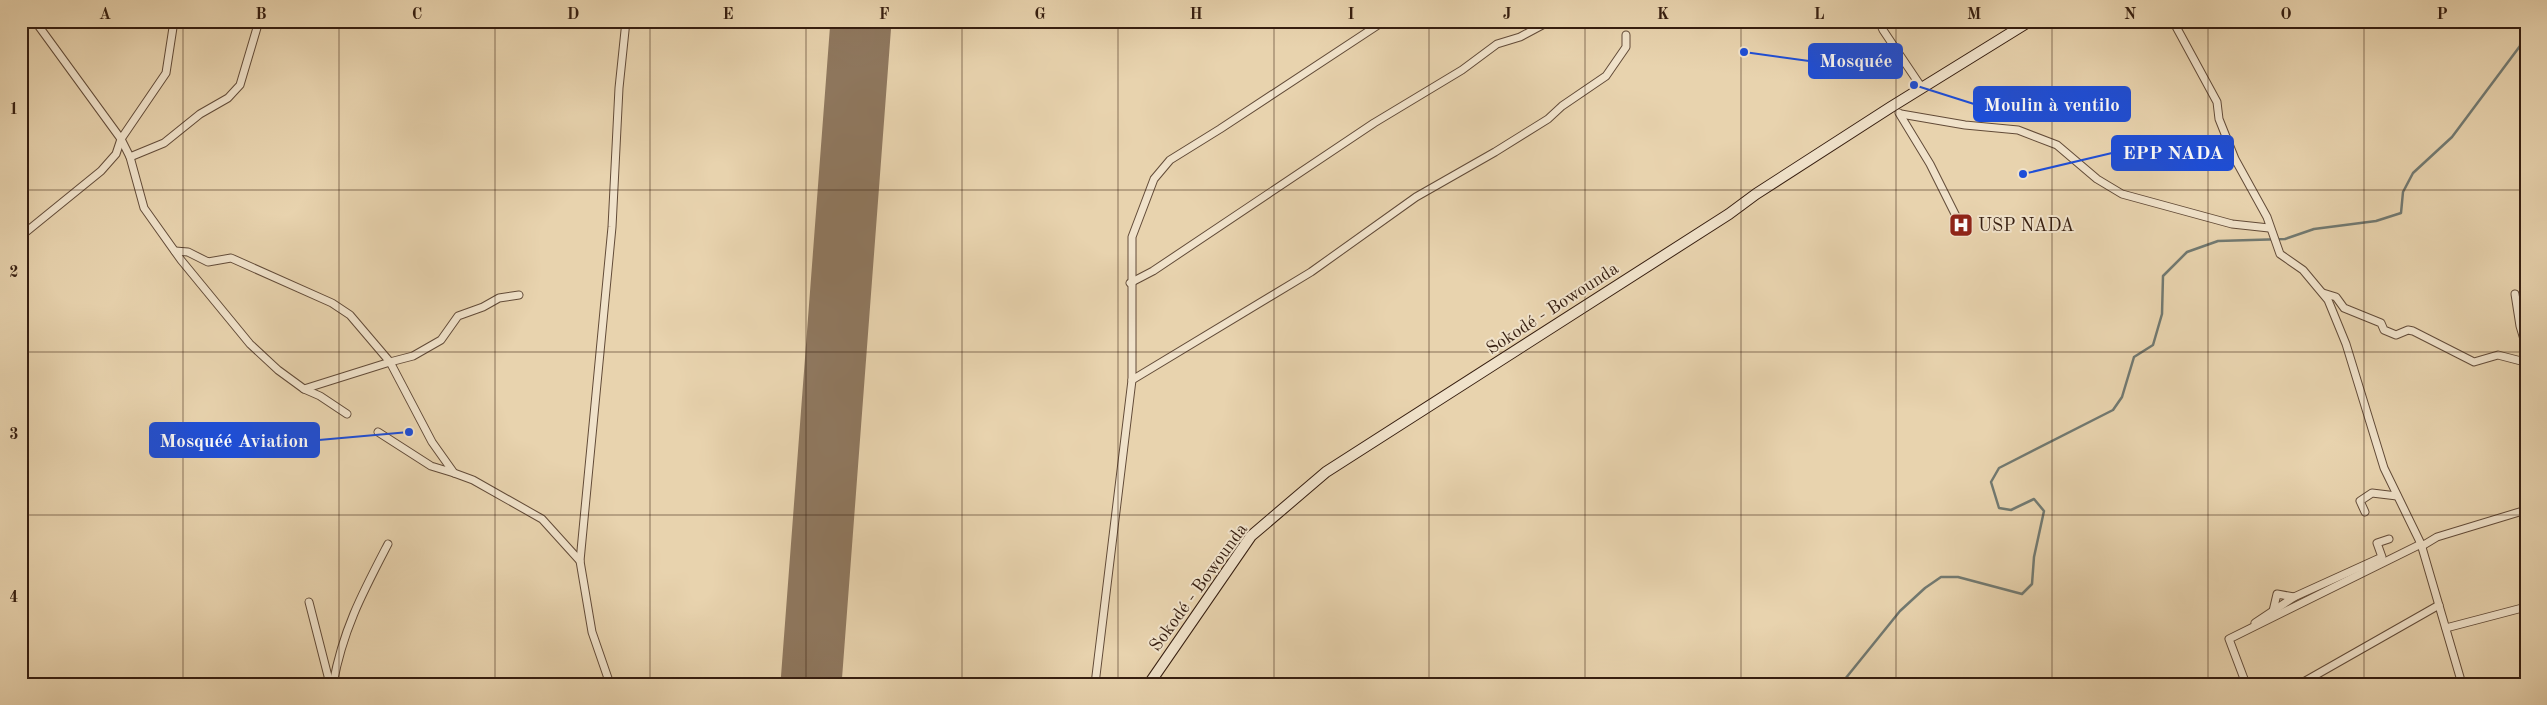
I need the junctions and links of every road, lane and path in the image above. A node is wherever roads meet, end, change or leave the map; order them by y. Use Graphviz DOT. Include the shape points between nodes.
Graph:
graph roads {
  1 [pos="35,21"];
  2 [pos="174,21"];
  3 [pos="260,21"];
  4 [pos="626,21"];
  5 [pos="1384,21"];
  6 [pos="1550,21"];
  7 [pos="1880,21"];
  8 [pos="2030,21"];
  9 [pos="2173,21"];
  10 [pos="1626,35"];
  11 [pos="1922,88"];
  12 [pos="1891,107"];
  13 [pos="1901,114"];
  14 [pos="121,139"];
  15 [pos="130,157"];
  16 [pos="1956,216"];
  17 [pos="2269,228"];
  18 [pos="21,236"];
  19 [pos="175,251"];
  20 [pos="1130,282"];
  21 [pos="2323,293"];
  22 [pos="2515,294"];
  23 [pos="519,296"];
  24 [pos="2526,346"];
  25 [pos="2526,360"];
  26 [pos="390,362"];
  27 [pos="1132,380"];
  28 [pos="304,389"];
  29 [pos="347,414"];
  30 [pos="378,432"];
  31 [pos="454,473"];
  32 [pos="2397,496"];
  33 [pos="2526,510"];
  34 [pos="2365,512"];
  35 [pos="2389,539"];
  36 [pos="388,544"];
  37 [pos="2422,546"];
  38 [pos="580,561"];
  39 [pos="2294,596"];
  40 [pos="309,602"];
  41 [pos="2439,605"];
  42 [pos="2526,607"];
  43 [pos="2272,611"];
  44 [pos="2446,628"];
  45 [pos="2251,629"];
  46 [pos="331,684"];
  47 [pos="610,684"];
  48 [pos="1095,684"];
  49 [pos="1148,684"];
  50 [pos="2246,684"];
  51 [pos="2300,684"];
  52 [pos="2462,684"];
  1 -- 14 [label="street"];
  2 -- 14 [label="street" via="166,74"];
  3 -- 15 [label="street" via="240,85 228,98 200,114 164,143"];
  4 -- 38 [label="street" via="612,227"];
  5 -- 20 [label="street" via="1170,160 1154,179 1132,237"];
  6 -- 20 [label="street" via="1498,44 1462,70 1374,122 1153,271"];
  7 -- 11 [label="street"];
  8 -- 11 [label="main road, Sokodé - Bowounda"];
  9 -- 17 [label="street" via="2217,102 2219,119"];
  10 -- 27 [label="street" via="1626,47 1606,76 1548,119 1416,197 1311,272"];
  11 -- 12 [label="main road, Sokodé - Bowounda"];
  12 -- 13 [label="street"];
  12 -- 49 [label="main road, Sokodé - Bowounda" via="1730,214 1326,472 1251,536"];
  13 -- 16 [label="street"];
  13 -- 17 [label="street" via="2018,130 2057,145 2097,179 2122,194 2232,224"];
  14 -- 15 [label="street"];
  14 -- 18 [label="street" via="116,154 101,171"];
  15 -- 19 [label="street" via="144,208"];
  17 -- 21 [label="street" via="2280,254 2303,270"];
  19 -- 26 [label="street" via="188,252 208,262 230,258 332,303 350,315"];
  19 -- 28 [label="street" via="250,344"];
  20 -- 27 [label="street"];
  21 -- 25 [label="street" via="2336,297 2344,308 2381,323 2384,330 2396,335 2414,331 2474,362 2498,355"];
  21 -- 32 [label="street" via="2346,344 2384,468"];
  22 -- 24 [label="street"];
  23 -- 26 [label="street" via="499,298 458,316 441,340 413,356"];
  26 -- 28 [label="street"];
  26 -- 31 [label="street" via="432,442"];
  27 -- 48 [label="street"];
  28 -- 29 [label="street"];
  30 -- 31 [label="street" via="432,466"];
  31 -- 38 [label="street" via="473,480 542,519"];
  32 -- 34 [label="street" via="2372,493 2360,501"];
  32 -- 37 [label="street"];
  33 -- 37 [label="street" via="2437,537"];
  35 -- 39 [label="street" via="2377,543 2382,557"];
  36 -- 46 [label="street" via="342,641"];
  37 -- 41 [label="street"];
  37 -- 45 [label="street"];
  38 -- 47 [label="street" via="592,632"];
  39 -- 43 [label="street"];
  39 -- 43 [label="street" via="2277,594"];
  40 -- 46 [label="street"];
  41 -- 44 [label="street"];
  41 -- 51 [label="street"];
  42 -- 44 [label="street"];
  43 -- 45 [label="street"];
  44 -- 52 [label="street"];
  45 -- 50 [label="street" via="2229,640"];
}
